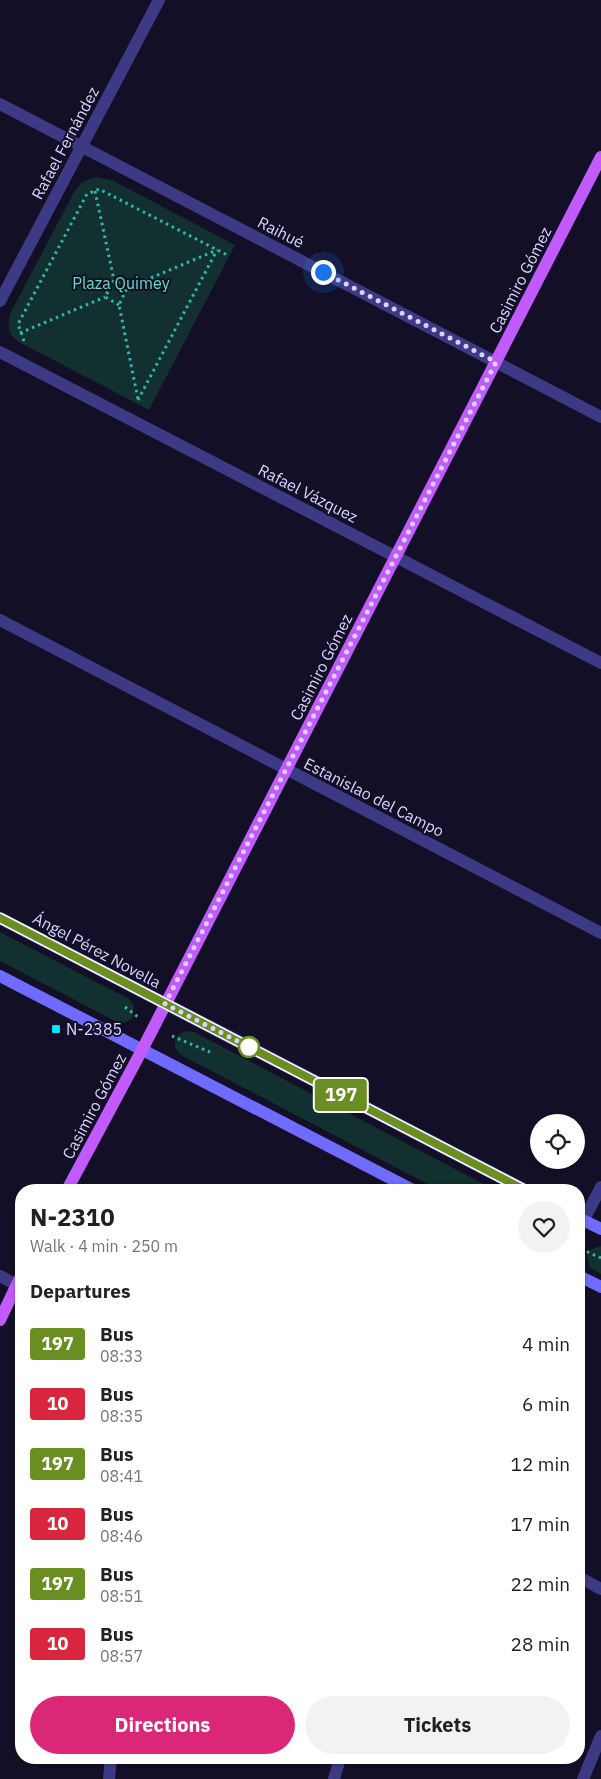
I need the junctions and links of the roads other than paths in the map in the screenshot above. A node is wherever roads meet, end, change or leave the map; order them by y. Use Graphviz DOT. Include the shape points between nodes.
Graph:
graph roads {
  1 [pos="159,0"];
  2 [pos="0,104"];
  3 [pos="82,146"];
  4 [pos="601,157"];
  5 [pos="597,173"];
  6 [pos="0,302"];
  7 [pos="0,352"];
  8 [pos="496,362"];
  9 [pos="601,417"];
  10 [pos="396,557"];
  11 [pos="0,620"];
  12 [pos="601,663"];
  13 [pos="286,769"];
  14 [pos="0,918"];
  15 [pos="601,933"];
  16 [pos="0,976"];
  17 [pos="165,1004"];
  18 [pos="142,1050"];
  19 [pos="70,1184"];
  20 [pos="401,1184"];
  21 [pos="513,1184"];
  22 [pos="601,1187"];
  23 [pos="585,1214"];
  24 [pos="585,1224"];
  25 [pos="601,1230"];
  26 [pos="0,1276"];
  27 [pos="585,1279"];
  28 [pos="15,1281"];
  29 [pos="601,1287"];
  30 [pos="15,1292"];
  31 [pos="0,1320"];
  32 [pos="585,1580"];
  33 [pos="601,1589"];
  34 [pos="601,1736"];
  35 [pos="110,1764"];
  36 [pos="338,1764"];
  37 [pos="109,1779"];
  38 [pos="334,1779"];
  39 [pos="583,1779"];
  1 -- 3 [label="street, Rafael Fernández"];
  2 -- 3 [label="street, Raihué"];
  3 -- 6 [label="street, Rafael Fernández"];
  3 -- 8 [label="street, Raihué"];
  4 -- 5 [label="main road, Casimiro Gómez"];
  5 -- 8 [label="main road, Casimiro Gómez"];
  7 -- 10 [label="street, Rafael Vázquez"];
  8 -- 9 [label="street, Raihué"];
  8 -- 10 [label="main road, Casimiro Gómez"];
  10 -- 12 [label="street, Rafael Vázquez"];
  10 -- 13 [label="main road, Casimiro Gómez"];
  11 -- 13 [label="street, Estanislao del Campo"];
  13 -- 15 [label="street, Estanislao del Campo"];
  13 -- 17 [label="main road, Casimiro Gómez"];
  14 -- 17 [label="main road, Ángel Pérez Novella"];
  16 -- 18 [label="main road"];
  17 -- 18 [label="main road, Casimiro Gómez"];
  17 -- 21 [label="main road, Ángel Pérez Novella"];
  18 -- 19 [label="main road, Casimiro Gómez"];
  18 -- 20 [label="main road"];
  22 -- 23 [label="street"];
  24 -- 25 [label="main road"];
  26 -- 28 [label="street"];
  27 -- 29 [label="main road"];
  30 -- 31 [label="main road"];
  32 -- 33 [label="street"];
  34 -- 39 [label="street"];
  35 -- 37 [label="street"];
  36 -- 38 [label="street"];
}
